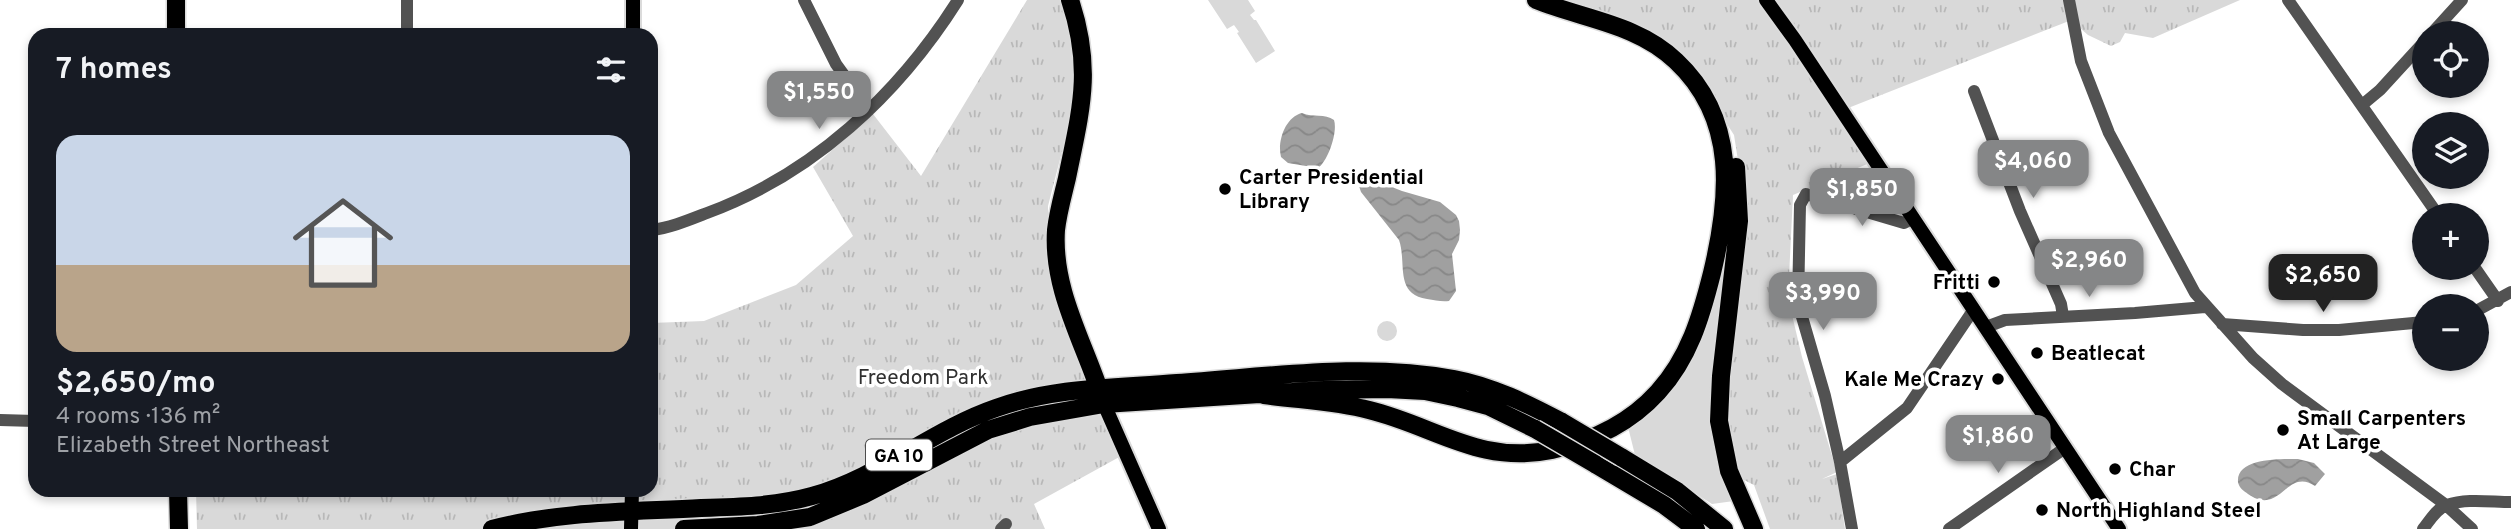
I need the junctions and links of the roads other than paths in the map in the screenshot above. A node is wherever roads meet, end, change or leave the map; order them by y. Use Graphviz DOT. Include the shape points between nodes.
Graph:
graph roads {
  1 [pos="176,0"];
  2 [pos="407,0"];
  3 [pos="633,0"];
  4 [pos="804,0"];
  5 [pos="957,0"];
  6 [pos="1070,0"];
  7 [pos="1536,0"];
  8 [pos="1766,0"];
  9 [pos="2069,0"];
  10 [pos="2288,0"];
  11 [pos="2462,0"];
  12 [pos="2443,21"];
  13 [pos="176,28"];
  14 [pos="407,28"];
  15 [pos="633,28"];
  16 [pos="2412,55"];
  17 [pos="1974,91"];
  18 [pos="2362,105"];
  19 [pos="1711,109"];
  20 [pos="869,110"];
  21 [pos="2430,203"];
  22 [pos="1913,218"];
  23 [pos="658,228"];
  24 [pos="2483,280"];
  25 [pos="2511,292"];
  26 [pos="2498,301"];
  27 [pos="2489,305"];
  28 [pos="2205,307"];
  29 [pos="1974,309"];
  30 [pos="2063,316"];
  31 [pos="2412,322"];
  32 [pos="2222,324"];
  33 [pos="1986,327"];
  34 [pos="1264,395"];
  35 [pos="1101,396"];
  36 [pos="0,420"];
  37 [pos="28,421"];
  38 [pos="2065,448"];
  39 [pos="1840,462"];
  40 [pos="178,497"];
  41 [pos="632,497"];
  42 [pos="2511,502"];
  43 [pos="2446,505"];
  44 [pos="631,520"];
  45 [pos="814,523"];
  46 [pos="178,529"];
  47 [pos="492,529"];
  48 [pos="684,529"];
  49 [pos="1159,529"];
  50 [pos="1696,529"];
  51 [pos="1724,529"];
  52 [pos="1754,529"];
  53 [pos="1852,529"];
  54 [pos="1949,529"];
  55 [pos="2119,529"];
  56 [pos="2423,529"];
  57 [pos="2472,529"];
  1 -- 13 [label="highway"];
  2 -- 14 [label="street"];
  3 -- 15 [label="main road"];
  4 -- 20 [label="street" via="836,64"];
  5 -- 20 [label="street" via="904,75"];
  6 -- 35 [label="highway" via="1081,40 1084,90 1056,230 1057,268"];
  7 -- 19 [label="highway" via="1642,37 1678,62"];
  8 -- 22 [label="main road"];
  9 -- 28 [label="street" via="2081,61 2109,133"];
  10 -- 18 [label="street"];
  11 -- 12 [label="street"];
  16 -- 18 [label="street"];
  17 -- 30 [label="street"];
  18 -- 21 [label="street"];
  19 -- 34 [label="highway" via="1723,153 1725,208 1701,313 1686,353 1671,376 1622,423 1554,449 1492,452 1368,409"];
  19 -- 52 [label="highway" via="1733,155 1739,199 1719,403 1723,447"];
  20 -- 23 [label="street" via="811,158 746,197"];
  22 -- 29 [label="main road"];
  22 -- 39 [label="street" via="1904,223 1806,194 1800,205 1798,303"];
  24 -- 26 [label="street"];
  25 -- 26 [label="street"];
  26 -- 27 [label="street"];
  28 -- 30 [label="street"];
  28 -- 32 [label="street"];
  29 -- 33 [label="main road"];
  29 -- 39 [label="street" via="1906,408"];
  30 -- 33 [label="street" via="2005,320"];
  31 -- 32 [label="street" via="2327,330"];
  32 -- 43 [label="street" via="2283,384"];
  33 -- 38 [label="main road"];
  34 -- 35 [label="highway, GA 10"];
  34 -- 50 [label="highway, GA 10, bridge" via="1361,389 1425,391 1488,406 1595,464"];
  35 -- 44 [label="highway, GA 10" via="1020,401 974,416 812,496"];
  35 -- 45 [label="highway, GA 10" via="988,430"];
  35 -- 49 [label="main road"];
  35 -- 51 [label="highway, GA 10, bridge" via="1280,374 1399,372 1456,380 1525,403 1562,422 1692,503"];
  36 -- 37 [label="street"];
  38 -- 54 [label="street"];
  38 -- 55 [label="main road"];
  39 -- 53 [label="street"];
  40 -- 46 [label="highway"];
  41 -- 44 [label="main road"];
  42 -- 43 [label="street"];
  43 -- 56 [label="street"];
  43 -- 57 [label="street"];
  44 -- 47 [label="highway, GA 10" via="554,517"];
  45 -- 48 [label="highway, GA 10"];
}
